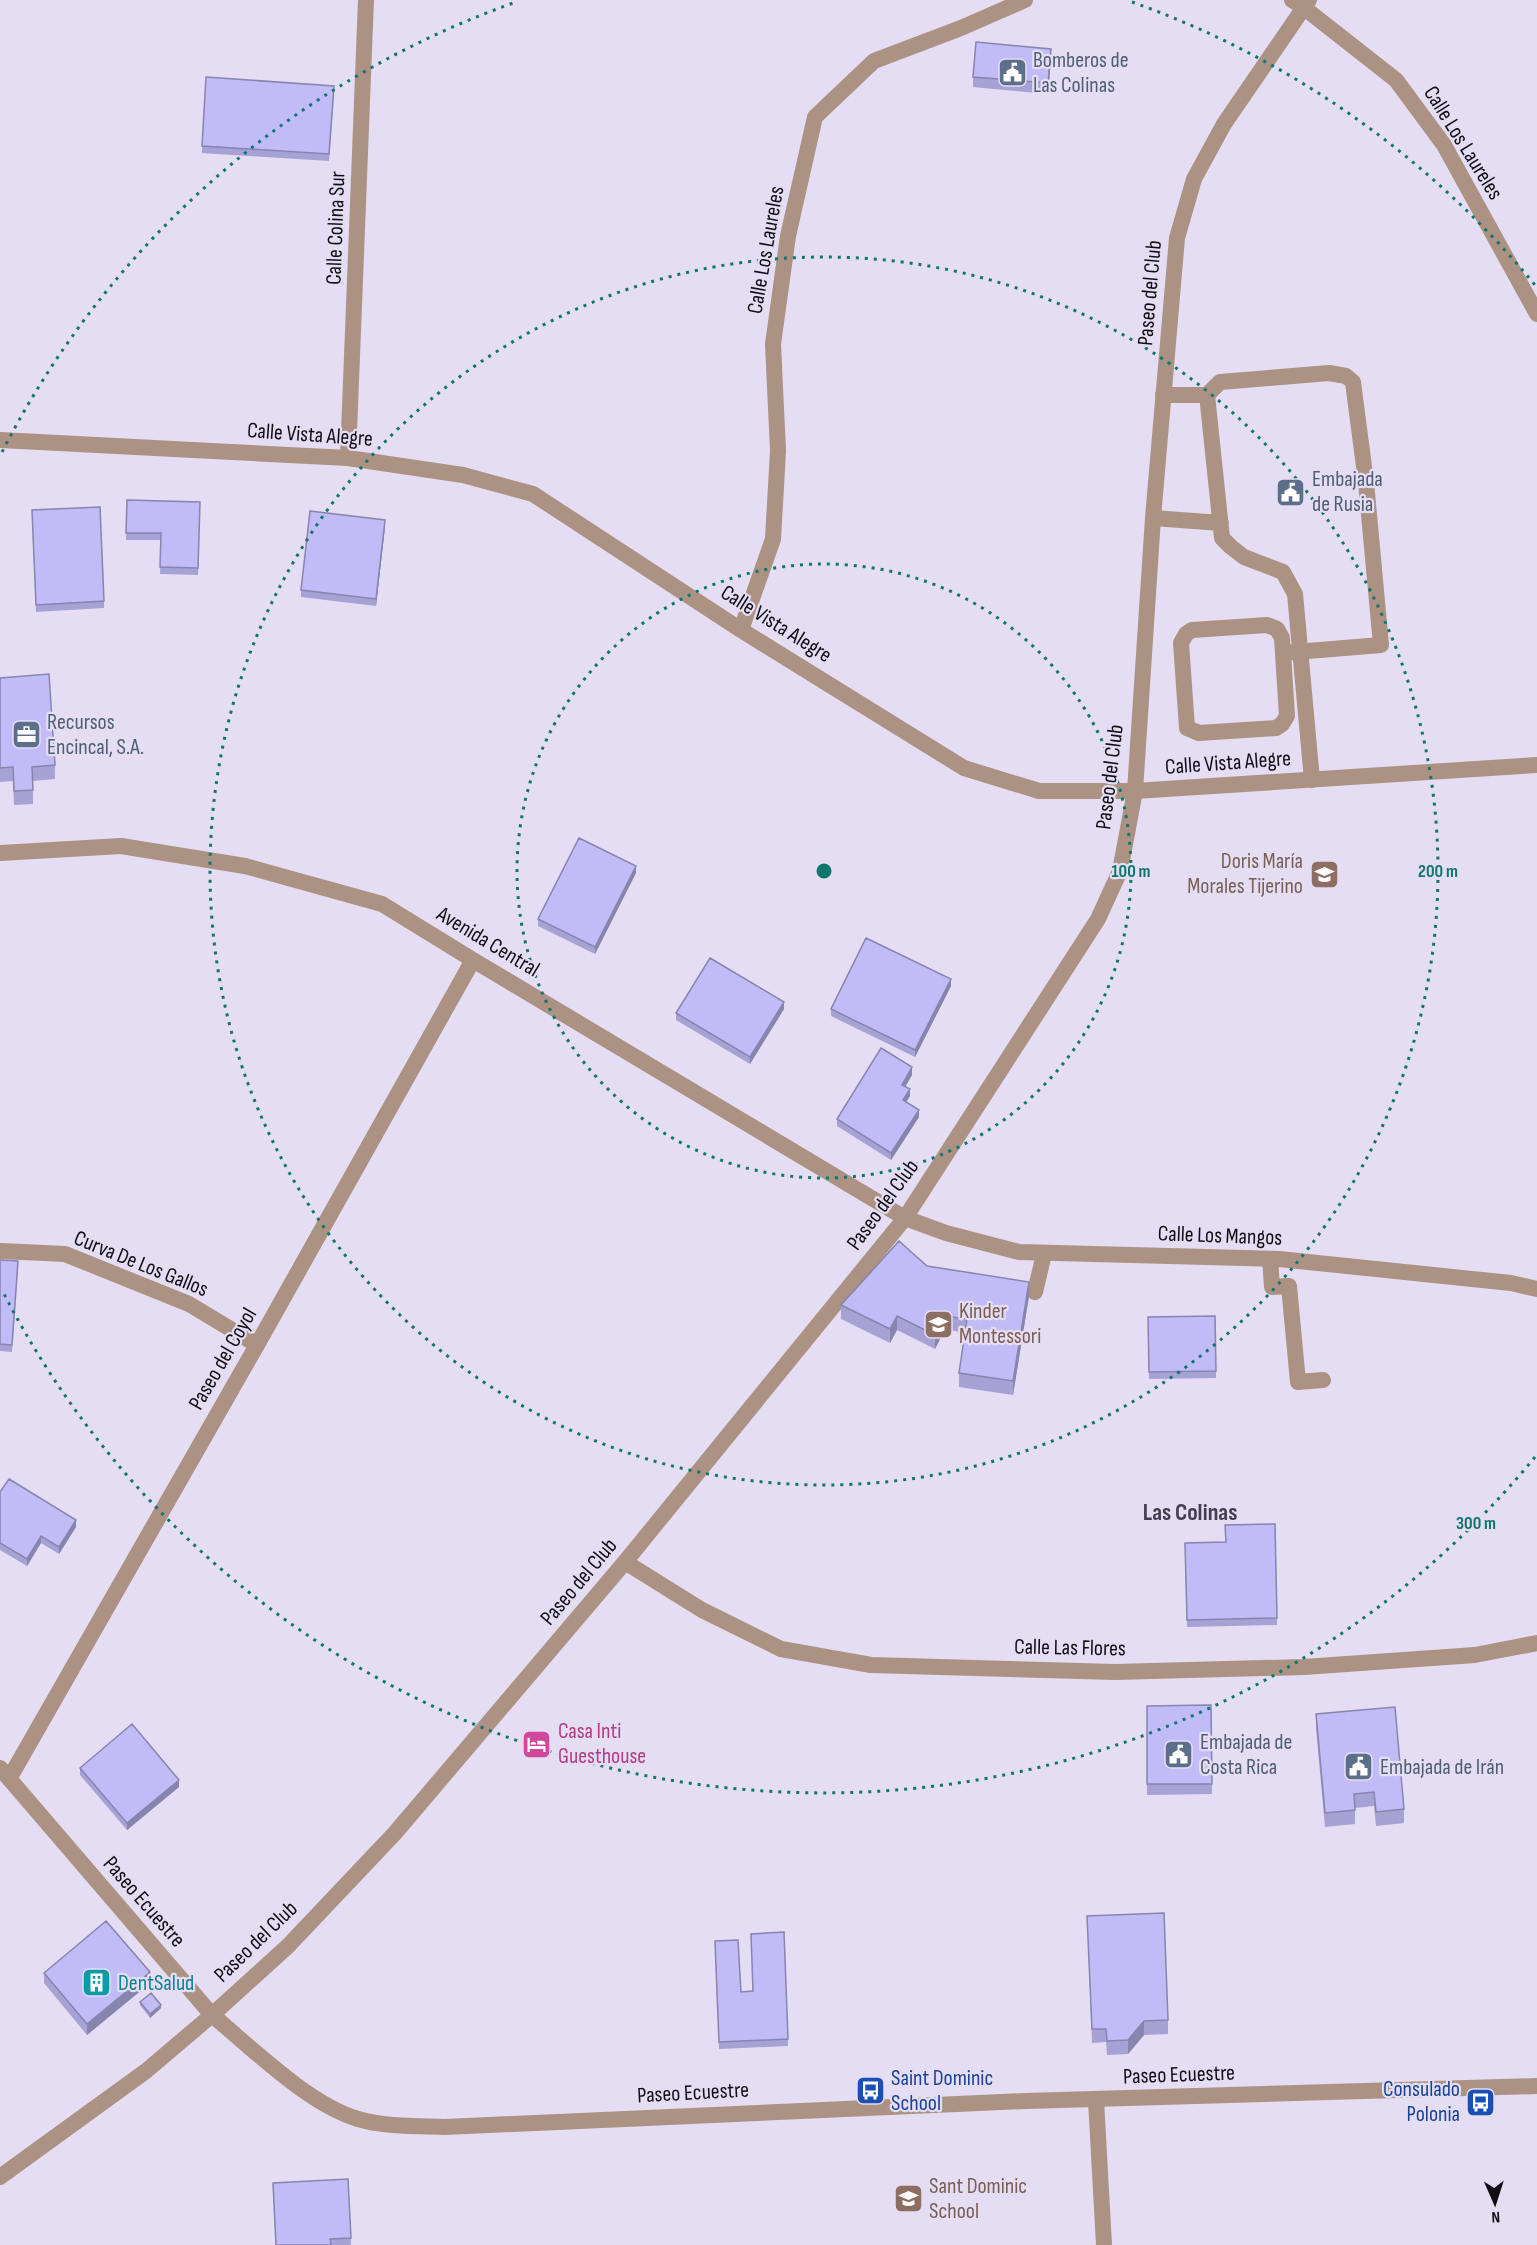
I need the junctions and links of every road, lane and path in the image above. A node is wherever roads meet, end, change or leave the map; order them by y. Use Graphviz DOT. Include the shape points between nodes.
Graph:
graph roads {
  1 [pos="366,0"];
  2 [pos="1024,0"];
  3 [pos="1301,2"];
  4 [pos="1537,314"];
  5 [pos="1163,395"];
  6 [pos="1207,395"];
  7 [pos="0,440"];
  8 [pos="348,458"];
  9 [pos="1154,518"];
  10 [pos="1221,523"];
  11 [pos="741,630"];
  12 [pos="1300,652"];
  13 [pos="1283,653"];
  14 [pos="1537,765"];
  15 [pos="1312,780"];
  16 [pos="1135,791"];
  17 [pos="0,853"];
  18 [pos="473,960"];
  19 [pos="906,1218"];
  20 [pos="0,1251"];
  21 [pos="1044,1254"];
  22 [pos="1270,1259"];
  23 [pos="1537,1289"];
  24 [pos="1035,1292"];
  25 [pos="257,1345"];
  26 [pos="1323,1380"];
  27 [pos="625,1562"];
  28 [pos="1537,1643"];
  29 [pos="4,1774"];
  30 [pos="212,2015"];
  31 [pos="1537,2086"];
  32 [pos="1096,2100"];
  33 [pos="0,2177"];
  34 [pos="1104,2245"];
  1 -- 8 [label="street, Calle Colina Sur"];
  2 -- 11 [label="street, Calle Los Laureles" via="874,61 815,117 788,236 773,344 778,451 773,539"];
  3 -- 4 [label="street, Calle Los Laureles" via="1396,80 1444,145"];
  3 -- 5 [label="street, Paseo del Club" via="1194,179 1177,238"];
  5 -- 6 [label="street"];
  5 -- 9 [label="street, Paseo del Club"];
  6 -- 10 [label="street"];
  6 -- 12 [label="street" via="1220,382 1329,373 1346,376 1353,382 1381,645"];
  7 -- 8 [label="street, Calle Vista Alegre"];
  8 -- 11 [label="street, Calle Vista Alegre" via="463,475 533,494"];
  9 -- 10 [label="street"];
  9 -- 16 [label="street, Paseo del Club"];
  10 -- 12 [label="street" via="1222,538 1231,547 1244,557 1283,572 1295,594"];
  11 -- 16 [label="street, Calle Vista Alegre" via="964,768 1039,790"];
  12 -- 13 [label="street"];
  12 -- 15 [label="street"];
  13 -- 13 [label="street" via="1277,629 1267,625 1192,630 1186,634 1181,643 1187,728 1198,733 1276,728 1282,724 1287,716"];
  14 -- 15 [label="street, Calle Vista Alegre"];
  15 -- 16 [label="street, Calle Vista Alegre"];
  16 -- 19 [label="street, Paseo del Club" via="1120,871 1098,919"];
  17 -- 18 [label="street, Avenida Central" via="121,846 245,866 382,904"];
  18 -- 19 [label="street, Avenida Central"];
  18 -- 25 [label="street, Paseo del Coyol"];
  19 -- 21 [label="street, Calle Los Mangos" via="990,1246"];
  19 -- 27 [label="street, Paseo del Club"];
  20 -- 25 [label="street, Curva De Los Gallos" via="65,1254 189,1304"];
  21 -- 22 [label="street, Calle Los Mangos"];
  21 -- 24 [label="street"];
  22 -- 23 [label="street, Calle Los Mangos" via="1511,1283"];
  22 -- 26 [label="street" via="1272,1287 1289,1286 1298,1382"];
  25 -- 29 [label="street, Paseo del Coyol"];
  27 -- 28 [label="street, Calle Las Flores" via="702,1610 781,1649 871,1665 1116,1672 1304,1667 1474,1654"];
  27 -- 30 [label="street, Paseo del Club" via="394,1833 288,1946"];
  29 -- 30 [label="street, Paseo Ecuestre"];
  30 -- 32 [label="street, Paseo Ecuestre" via="309,2096 358,2119 404,2126"];
  30 -- 33 [label="street, Paseo del Club" via="146,2071"];
  31 -- 32 [label="street, Paseo Ecuestre"];
  32 -- 34 [label="street"];
}
